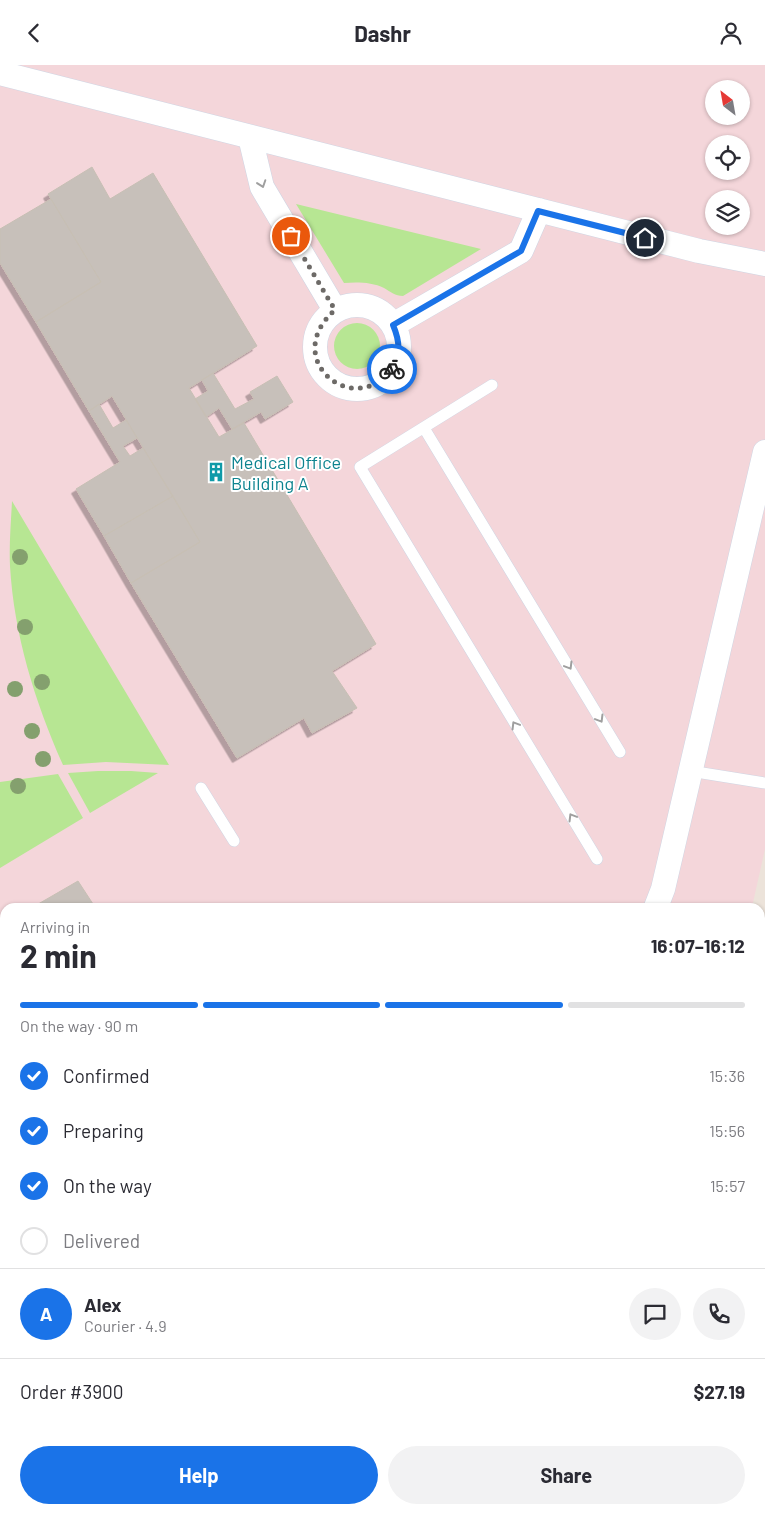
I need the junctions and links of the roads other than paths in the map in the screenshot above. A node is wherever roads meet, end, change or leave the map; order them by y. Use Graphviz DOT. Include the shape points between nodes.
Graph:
graph roads {
  1 [pos="0,73"];
  2 [pos="250,137"];
  3 [pos="538,211"];
  4 [pos="765,264"];
  5 [pos="335,310"];
  6 [pos="393,325"];
  7 [pos="492,385"];
  8 [pos="424,428"];
  9 [pos="765,451"];
  10 [pos="620,752"];
  11 [pos="690,771"];
  12 [pos="765,783"];
  13 [pos="201,788"];
  14 [pos="234,841"];
  15 [pos="597,859"];
  16 [pos="658,903"];
  1 -- 2 [label="street"];
  2 -- 3 [label="street"];
  2 -- 5 [label="street, one-way" via="262,187"];
  3 -- 4 [label="street"];
  3 -- 6 [label="street" via="521,251"];
  5 -- 6 [label="street" via="356,304 367,305 378,309"];
  5 -- 6 [label="street" via="324,320 314,346 316,360 323,373 346,388 361,389 374,385 395,366 399,352"];
  7 -- 8 [label="lane"];
  8 -- 10 [label="lane, one-way"];
  15 -- 8 [label="lane, one-way" via="360,467"];
  9 -- 11 [label="street"];
  11 -- 12 [label="lane"];
  11 -- 16 [label="street"];
  13 -- 14 [label="lane"];
}
